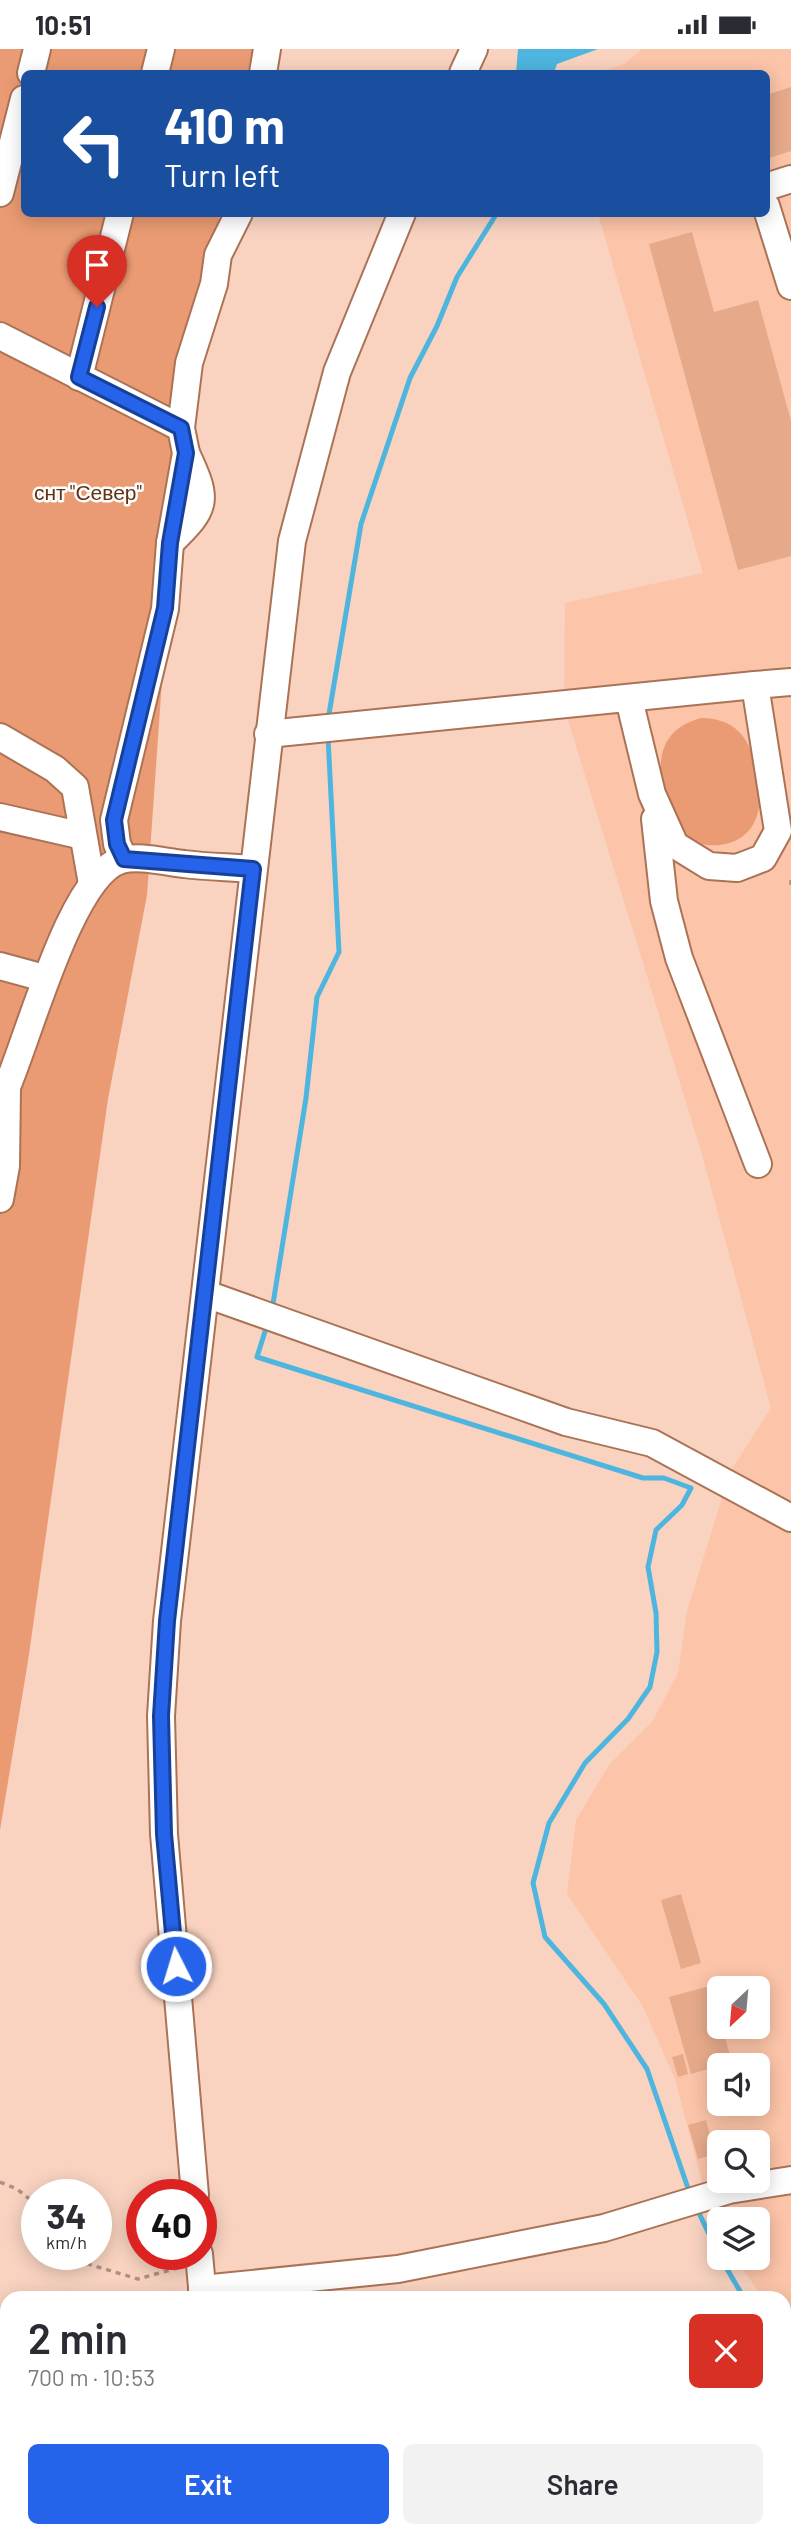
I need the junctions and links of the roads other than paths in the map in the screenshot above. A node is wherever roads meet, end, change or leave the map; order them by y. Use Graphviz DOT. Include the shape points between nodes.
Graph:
graph roads {
  1 [pos="37,49"];
  2 [pos="161,49"];
  3 [pos="267,49"];
  4 [pos="474,49"];
  5 [pos="32,70"];
  6 [pos="156,70"];
  7 [pos="264,70"];
  8 [pos="464,70"];
  9 [pos="21,111"];
  10 [pos="791,179"];
  11 [pos="770,186"];
  12 [pos="0,193"];
  13 [pos="119,217"];
  14 [pos="237,217"];
  15 [pos="400,217"];
  16 [pos="769,217"];
  17 [pos="791,286"];
  18 [pos="0,336"];
  19 [pos="79,377"];
  20 [pos="183,440"];
  21 [pos="791,682"];
  22 [pos="755,685"];
  23 [pos="629,699"];
  24 [pos="268,734"];
  25 [pos="0,737"];
  26 [pos="652,794"];
  27 [pos="0,817"];
  28 [pos="83,836"];
  29 [pos="124,859"];
  30 [pos="253,869"];
  31 [pos="92,884"];
  32 [pos="0,965"];
  33 [pos="44,978"];
  34 [pos="2,1093"];
  35 [pos="758,1164"];
  36 [pos="0,1199"];
  37 [pos="206,1294"];
  38 [pos="791,1518"];
  39 [pos="194,2179"];
  40 [pos="791,2180"];
  41 [pos="201,2277"];
  1 -- 5 [label="street"];
  2 -- 6 [label="street"];
  3 -- 7 [label="street"];
  4 -- 8 [label="street"];
  9 -- 12 [label="street"];
  10 -- 11 [label="street"];
  13 -- 19 [label="street"];
  14 -- 20 [label="street" via="218,255 214,284 189,363"];
  15 -- 24 [label="street" via="337,372 314,452 292,541"];
  16 -- 17 [label="street"];
  18 -- 19 [label="street"];
  19 -- 20 [label="street"];
  20 -- 29 [label="street" via="165,608 114,820"];
  21 -- 22 [label="street"];
  22 -- 23 [label="street"];
  22 -- 26 [label="street" via="778,831 763,858 737,868 709,866 675,845"];
  23 -- 24 [label="street"];
  23 -- 26 [label="street"];
  24 -- 30 [label="street"];
  25 -- 28 [label="street" via="69,779 75,787"];
  26 -- 35 [label="street" via="664,901 679,958"];
  27 -- 28 [label="street"];
  28 -- 31 [label="street"];
  29 -- 30 [label="street"];
  29 -- 31 [label="street" via="106,866"];
  30 -- 37 [label="street"];
  31 -- 33 [label="street"];
  32 -- 33 [label="street"];
  33 -- 34 [label="street"];
  34 -- 36 [label="street" via="6,1166"];
  37 -- 38 [label="street" via="566,1422 652,1443"];
  37 -- 39 [label="street" via="167,1621 161,1716 164,1834"];
  40 -- 41 [label="street" via="729,2190 604,2228 398,2269"];
}
